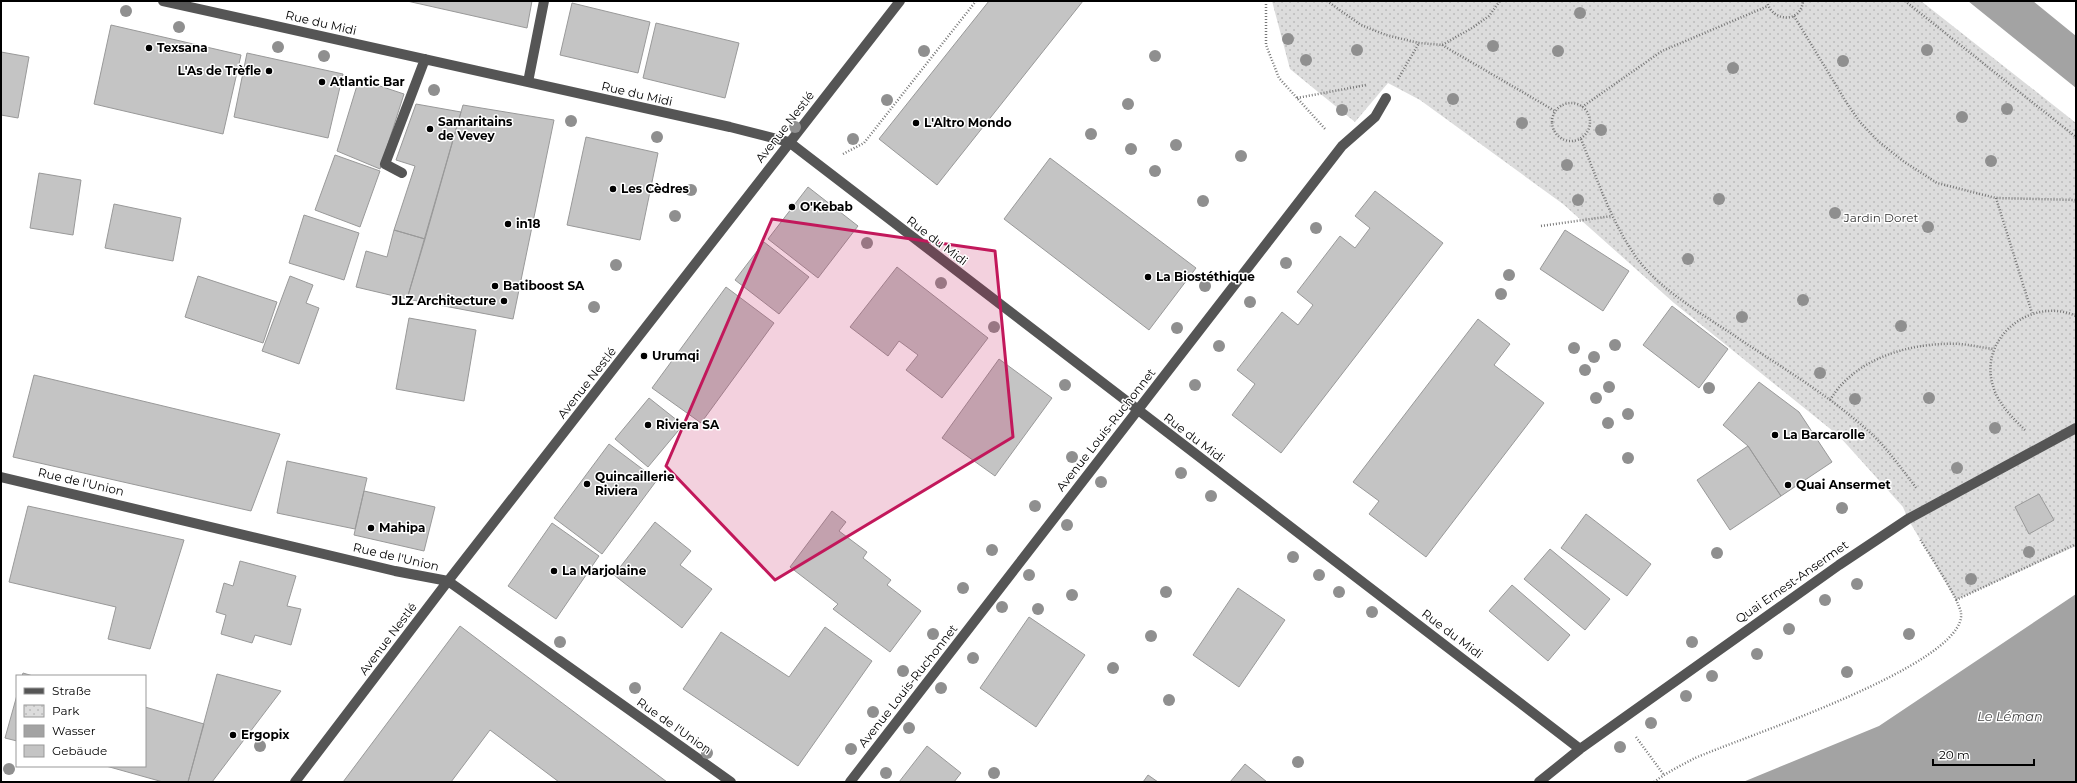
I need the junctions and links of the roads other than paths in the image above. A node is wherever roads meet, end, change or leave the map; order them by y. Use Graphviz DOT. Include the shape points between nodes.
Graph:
graph roads {
  1 [pos="163,1"];
  2 [pos="544,1"];
  3 [pos="900,1"];
  4 [pos="425,59"];
  5 [pos="528,82"];
  6 [pos="1386,98"];
  7 [pos="790,142"];
  8 [pos="402,173"];
  9 [pos="1137,410"];
  10 [pos="2076,428"];
  11 [pos="1,477"];
  12 [pos="448,582"];
  13 [pos="1580,749"];
  14 [pos="295,782"];
  15 [pos="731,782"];
  16 [pos="850,782"];
  17 [pos="1539,782"];
  1 -- 4 [label="street, Rue du Midi"];
  2 -- 5 [label="street"];
  3 -- 7 [label="street, Avenue Nestlé"];
  4 -- 5 [label="street, Rue du Midi"];
  4 -- 8 [label="street" via="385,164"];
  5 -- 7 [label="street, Rue du Midi"];
  6 -- 9 [label="street, Avenue Louis-Ruchonnet" via="1375,117 1342,146"];
  7 -- 9 [label="street, Rue du Midi"];
  7 -- 12 [label="street, Avenue Nestlé"];
  9 -- 13 [label="street, Rue du Midi"];
  9 -- 16 [label="street, Avenue Louis-Ruchonnet"];
  10 -- 13 [label="street, Quai Ernest-Ansermet" via="1908,519 1838,565"];
  11 -- 12 [label="street, Rue de l'Union"];
  12 -- 14 [label="street, Avenue Nestlé"];
  12 -- 15 [label="street, Rue de l'Union"];
  13 -- 17 [label="street, Quai Ernest-Ansermet"];
}
